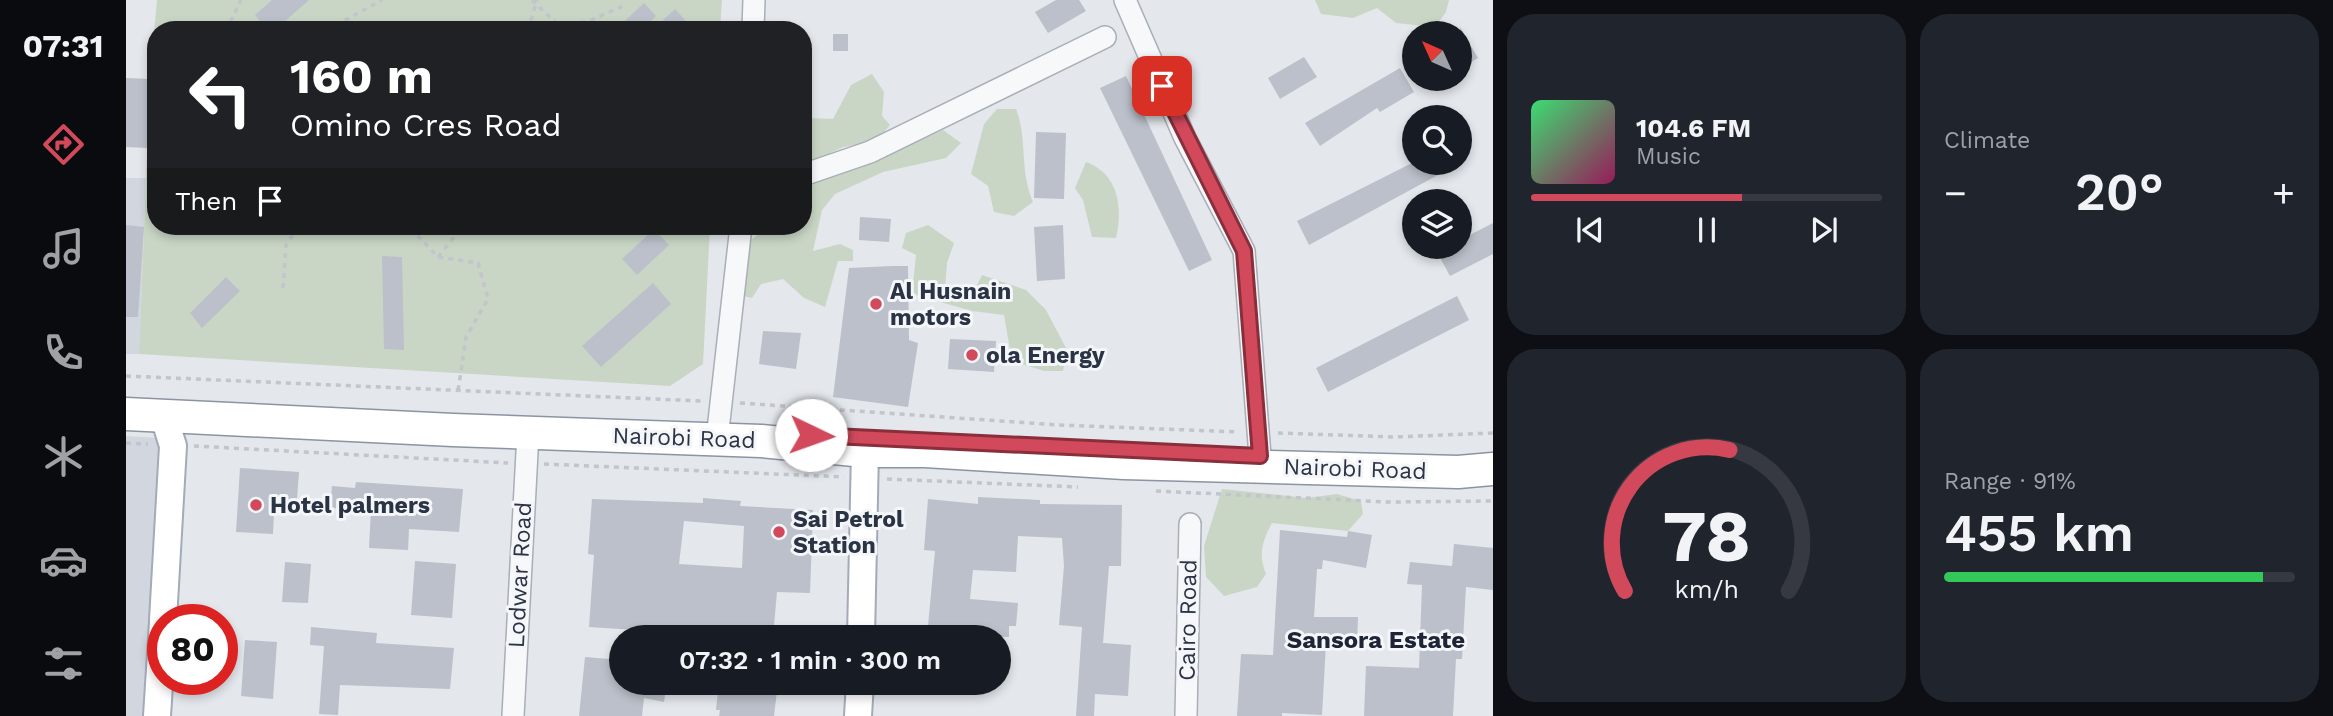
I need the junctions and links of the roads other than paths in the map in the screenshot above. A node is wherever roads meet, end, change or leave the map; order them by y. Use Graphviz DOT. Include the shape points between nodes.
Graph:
graph roads {
  1 [pos="754,0"];
  2 [pos="1125,0"];
  3 [pos="753,21"];
  4 [pos="1105,37"];
  5 [pos="812,172"];
  6 [pos="740,235"];
  7 [pos="126,412"];
  8 [pos="720,416"];
  9 [pos="169,431"];
  10 [pos="1259,444"];
  11 [pos="526,448"];
  12 [pos="866,464"];
  13 [pos="1493,467"];
  14 [pos="1190,524"];
  15 [pos="164,604"];
  16 [pos="861,625"];
  17 [pos="158,695"];
  18 [pos="859,695"];
  19 [pos="157,716"];
  20 [pos="513,716"];
  21 [pos="858,716"];
  22 [pos="1186,716"];
  1 -- 3 [label="street"];
  2 -- 10 [label="street" via="1180,125 1244,251"];
  4 -- 5 [label="street" via="870,152"];
  6 -- 8 [label="street"];
  7 -- 8 [label="highway, Nairobi Road"];
  7 -- 9 [label="highway, Nairobi Road"];
  8 -- 10 [label="highway, Nairobi Road"];
  9 -- 11 [label="highway, Nairobi Road"];
  9 -- 15 [label="main road"];
  10 -- 13 [label="highway, Nairobi Road" via="1412,467"];
  11 -- 12 [label="highway, Nairobi Road" via="761,441"];
  11 -- 20 [label="street, Lodwar Road"];
  12 -- 13 [label="highway, Nairobi Road" via="925,451 1124,463 1458,472"];
  12 -- 16 [label="main road"];
  14 -- 22 [label="street, Cairo Road"];
  17 -- 19 [label="main road"];
  18 -- 21 [label="main road"];
}
